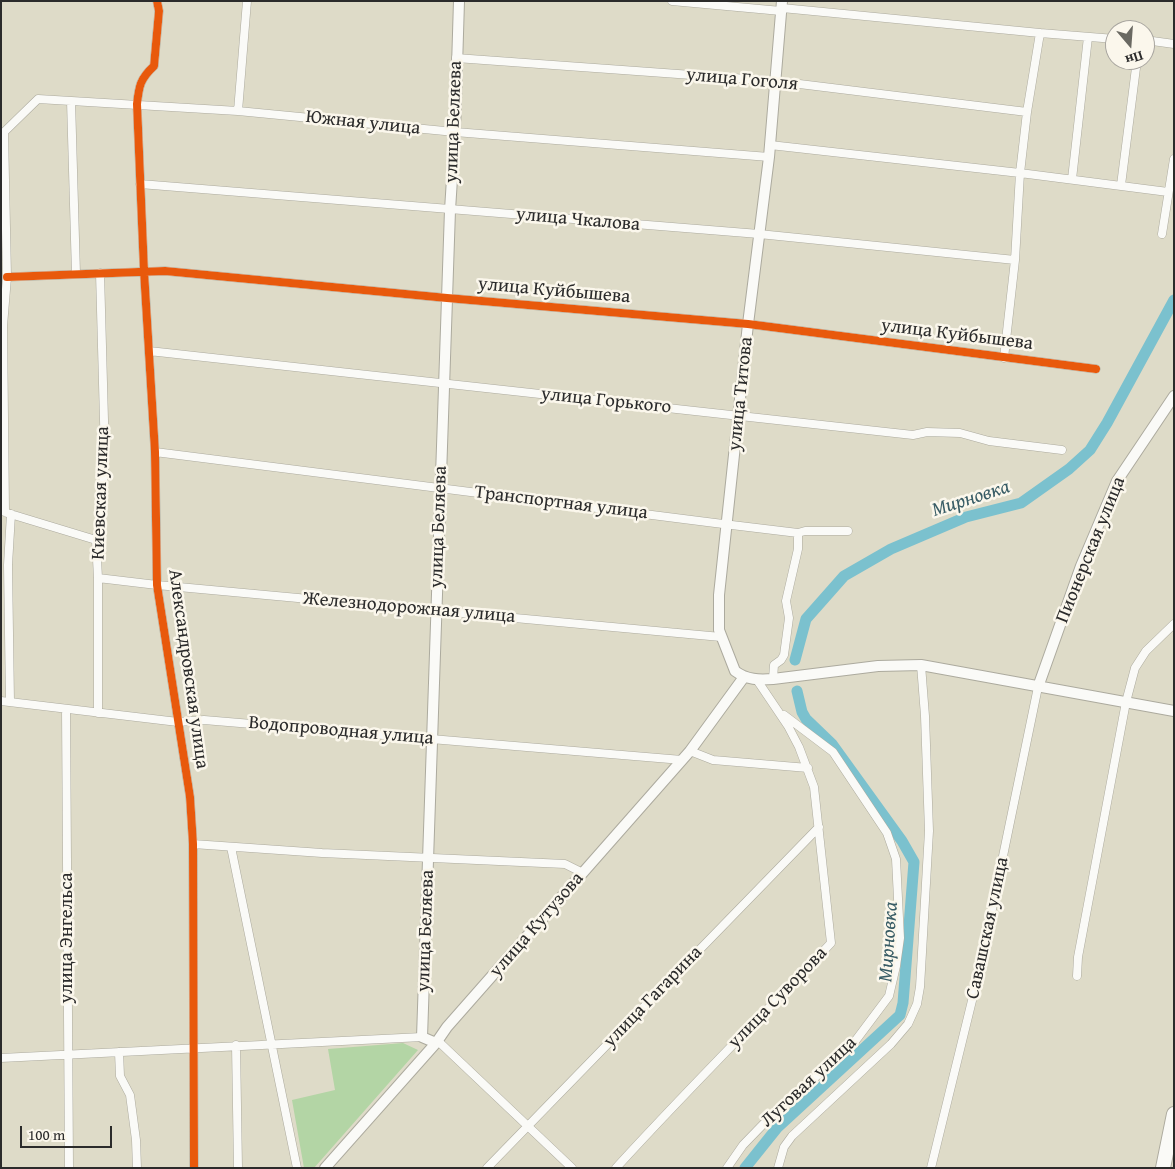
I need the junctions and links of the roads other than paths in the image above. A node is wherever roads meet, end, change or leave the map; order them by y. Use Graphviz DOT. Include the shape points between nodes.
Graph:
graph roads {
  1 [pos="157,1"];
  2 [pos="247,1"];
  3 [pos="459,1"];
  4 [pos="672,1"];
  5 [pos="782,7"];
  6 [pos="1040,33"];
  7 [pos="1088,37"];
  8 [pos="1105,38"];
  9 [pos="1155,41"];
  10 [pos="1174,44"];
  11 [pos="456,58"];
  12 [pos="1136,70"];
  13 [pos="775,81"];
  14 [pos="71,101"];
  15 [pos="137,104"];
  16 [pos="238,111"];
  17 [pos="1026,112"];
  18 [pos="455,132"];
  19 [pos="3,134"];
  20 [pos="770,145"];
  21 [pos="769,157"];
  22 [pos="1174,159"];
  23 [pos="1020,173"];
  24 [pos="1072,179"];
  25 [pos="140,184"];
  26 [pos="1121,185"];
  27 [pos="1168,192"];
  28 [pos="450,210"];
  29 [pos="759,234"];
  30 [pos="1162,234"];
  31 [pos="1015,260"];
  32 [pos="144,271"];
  33 [pos="100,273"];
  34 [pos="76,274"];
  35 [pos="7,277"];
  36 [pos="447,298"];
  37 [pos="748,324"];
  38 [pos="149,351"];
  39 [pos="1004,358"];
  40 [pos="1096,369"];
  41 [pos="444,383"];
  42 [pos="1174,396"];
  43 [pos="739,415"];
  44 [pos="1062,450"];
  45 [pos="155,452"];
  46 [pos="440,487"];
  47 [pos="6,513"];
  48 [pos="727,524"];
  49 [pos="848,531"];
  50 [pos="798,533"];
  51 [pos="96,540"];
  52 [pos="98,578"];
  53 [pos="157,585"];
  54 [pos="436,610"];
  55 [pos="1174,624"];
  56 [pos="720,637"];
  57 [pos="921,665"];
  58 [pos="744,677"];
  59 [pos="773,679"];
  60 [pos="757,680"];
  61 [pos="1038,687"];
  62 [pos="5,702"];
  63 [pos="1126,702"];
  64 [pos="66,709"];
  65 [pos="778,711"];
  66 [pos="1174,711"];
  67 [pos="98,713"];
  68 [pos="178,722"];
  69 [pos="432,738"];
  70 [pos="690,751"];
  71 [pos="682,760"];
  72 [pos="808,768"];
  73 [pos="819,827"];
  74 [pos="193,844"];
  75 [pos="231,847"];
  76 [pos="428,858"];
  77 [pos="583,873"];
  78 [pos="1077,976"];
  79 [pos="422,1037"];
  80 [pos="437,1042"];
  81 [pos="272,1044"];
  82 [pos="236,1045"];
  83 [pos="193,1048"];
  84 [pos="118,1052"];
  85 [pos="68,1054"];
  86 [pos="1,1058"];
  87 [pos="1174,1114"];
  88 [pos="527,1126"];
  89 [pos="70,1168"];
  90 [pos="137,1168"];
  91 [pos="194,1168"];
  92 [pos="238,1168"];
  93 [pos="297,1168"];
  94 [pos="325,1168"];
  95 [pos="487,1168"];
  96 [pos="572,1168"];
  97 [pos="616,1168"];
  98 [pos="727,1168"];
  99 [pos="778,1168"];
  100 [pos="931,1168"];
  101 [pos="1163,1168"];
  1 -- 15 [label="street, Александровская улица" via="154,66 144,75"];
  2 -- 16 [label="street"];
  3 -- 11 [label="main road, улица Беляева"];
  4 -- 5 [label="street"];
  5 -- 6 [label="street"];
  5 -- 13 [label="main road, улица Титова"];
  6 -- 7 [label="street"];
  6 -- 17 [label="street"];
  7 -- 8 [label="street"];
  7 -- 24 [label="street"];
  9 -- 10 [label="street"];
  11 -- 13 [label="street, улица Гоголя"];
  11 -- 18 [label="main road, улица Беляева"];
  12 -- 26 [label="street"];
  13 -- 17 [label="street, улица Гоголя"];
  13 -- 20 [label="main road, улица Титова"];
  14 -- 15 [label="street, Южная улица"];
  14 -- 19 [label="street, Южная улица" via="38,99"];
  14 -- 34 [label="street"];
  15 -- 16 [label="street, Южная улица"];
  15 -- 25 [label="street, Александровская улица"];
  16 -- 18 [label="street, Южная улица"];
  17 -- 23 [label="street"];
  18 -- 21 [label="street, Южная улица"];
  18 -- 28 [label="main road, улица Беляева"];
  19 -- 35 [label="street"];
  20 -- 21 [label="main road, улица Титова"];
  20 -- 23 [label="street"];
  21 -- 29 [label="main road, улица Титова"];
  22 -- 27 [label="street"];
  23 -- 24 [label="street"];
  23 -- 31 [label="street"];
  24 -- 26 [label="street"];
  25 -- 28 [label="street, улица Чкалова"];
  25 -- 32 [label="street, Александровская улица"];
  26 -- 27 [label="street"];
  27 -- 30 [label="street"];
  28 -- 29 [label="street, улица Чкалова"];
  28 -- 36 [label="main road, улица Беляева"];
  29 -- 31 [label="street, улица Чкалова"];
  29 -- 37 [label="main road, улица Титова"];
  31 -- 39 [label="street"];
  32 -- 33 [label="street, улица Куйбышева"];
  32 -- 36 [label="street, улица Куйбышева"];
  32 -- 38 [label="street, Александровская улица"];
  33 -- 34 [label="street, улица Куйбышева"];
  33 -- 51 [label="street, Киевская улица" via="105,457"];
  34 -- 35 [label="street, улица Куйбышева"];
  35 -- 47 [label="street" via="3,326"];
  36 -- 37 [label="street, улица Куйбышева"];
  36 -- 41 [label="main road, улица Беляева"];
  37 -- 39 [label="street, улица Куйбышева"];
  37 -- 43 [label="main road, улица Титова"];
  38 -- 41 [label="street, улица Горького"];
  38 -- 45 [label="street, Александровская улица"];
  39 -- 40 [label="street, улица Куйбышева"];
  41 -- 43 [label="street, улица Горького"];
  41 -- 46 [label="main road, улица Беляева"];
  42 -- 61 [label="main road, Пионерская улица" via="1117,481 1081,566"];
  43 -- 44 [label="street, улица Горького" via="913,435 960,433 990,441"];
  43 -- 48 [label="main road, улица Титова"];
  45 -- 46 [label="street, Транспортная улица"];
  45 -- 53 [label="street, Александровская улица"];
  46 -- 48 [label="street, Транспортная улица"];
  46 -- 54 [label="main road, улица Беляева"];
  47 -- 51 [label="street"];
  47 -- 62 [label="street"];
  48 -- 50 [label="street, Транспортная улица"];
  48 -- 56 [label="main road, улица Титова" via="719,595"];
  49 -- 50 [label="street, Транспортная улица"];
  50 -- 59 [label="street" via="798,549 786,601 789,618 784,655 774,665"];
  51 -- 52 [label="street, Киевская улица"];
  52 -- 53 [label="street, Железнодорожная улица"];
  52 -- 67 [label="street, Киевская улица"];
  53 -- 54 [label="street, Железнодорожная улица"];
  53 -- 68 [label="street, Александровская улица"];
  54 -- 56 [label="street, Железнодорожная улица"];
  54 -- 69 [label="main road, улица Беляева"];
  55 -- 63 [label="street" via="1146,651 1135,668"];
  56 -- 58 [label="main road, улица Титова" via="735,671"];
  57 -- 59 [label="main road" via="878,666"];
  57 -- 61 [label="main road"];
  57 -- 99 [label="street" via="929,832 917,1004 908,1024 891,1044 792,1136 784,1147"];
  58 -- 60 [label="main road"];
  58 -- 70 [label="main road, улица Кутузова"];
  59 -- 60 [label="main road"];
  60 -- 65 [label="street, улица Суворова"];
  61 -- 63 [label="main road"];
  61 -- 100 [label="street, Савашская улица" via="979,972"];
  62 -- 64 [label="street, Водопроводная улица"];
  63 -- 66 [label="main road"];
  63 -- 78 [label="street"];
  64 -- 67 [label="street, Водопроводная улица"];
  64 -- 85 [label="street, улица Энгельса"];
  65 -- 72 [label="street, улица Суворова"];
  65 -- 98 [label="street, Луговая улица" via="834,752 887,833 896,859 900,938 889,996 850,1048 778,1110 743,1145"];
  67 -- 68 [label="street, Водопроводная улица"];
  68 -- 69 [label="street, Водопроводная улица" via="204,720"];
  68 -- 74 [label="street, Александровская улица" via="190,797"];
  69 -- 71 [label="street, Водопроводная улица"];
  69 -- 76 [label="main road, улица Беляева"];
  70 -- 71 [label="main road, улица Кутузова"];
  70 -- 72 [label="street" via="713,760"];
  71 -- 77 [label="main road, улица Кутузова"];
  72 -- 73 [label="street, улица Суворова"];
  73 -- 88 [label="street, улица Гагарина"];
  73 -- 97 [label="street, улица Суворова" via="831,943"];
  74 -- 75 [label="street"];
  74 -- 83 [label="street, Александровская улица"];
  75 -- 76 [label="street"];
  75 -- 81 [label="street"];
  76 -- 77 [label="street" via="565,864"];
  76 -- 79 [label="main road, улица Беляева"];
  77 -- 80 [label="main road, улица Кутузова"];
  79 -- 80 [label="main road"];
  79 -- 81 [label="street"];
  80 -- 88 [label="street"];
  80 -- 94 [label="main road, улица Кутузова"];
  81 -- 82 [label="street"];
  81 -- 93 [label="street"];
  82 -- 83 [label="street"];
  82 -- 92 [label="street"];
  83 -- 84 [label="street"];
  83 -- 91 [label="street, Александровская улица"];
  84 -- 85 [label="street"];
  84 -- 90 [label="street" via="120,1076 130,1095"];
  85 -- 86 [label="street"];
  85 -- 89 [label="street, улица Энгельса"];
  87 -- 101 [label="highway"];
  88 -- 95 [label="street, улица Гагарина"];
  88 -- 96 [label="street"];
}
